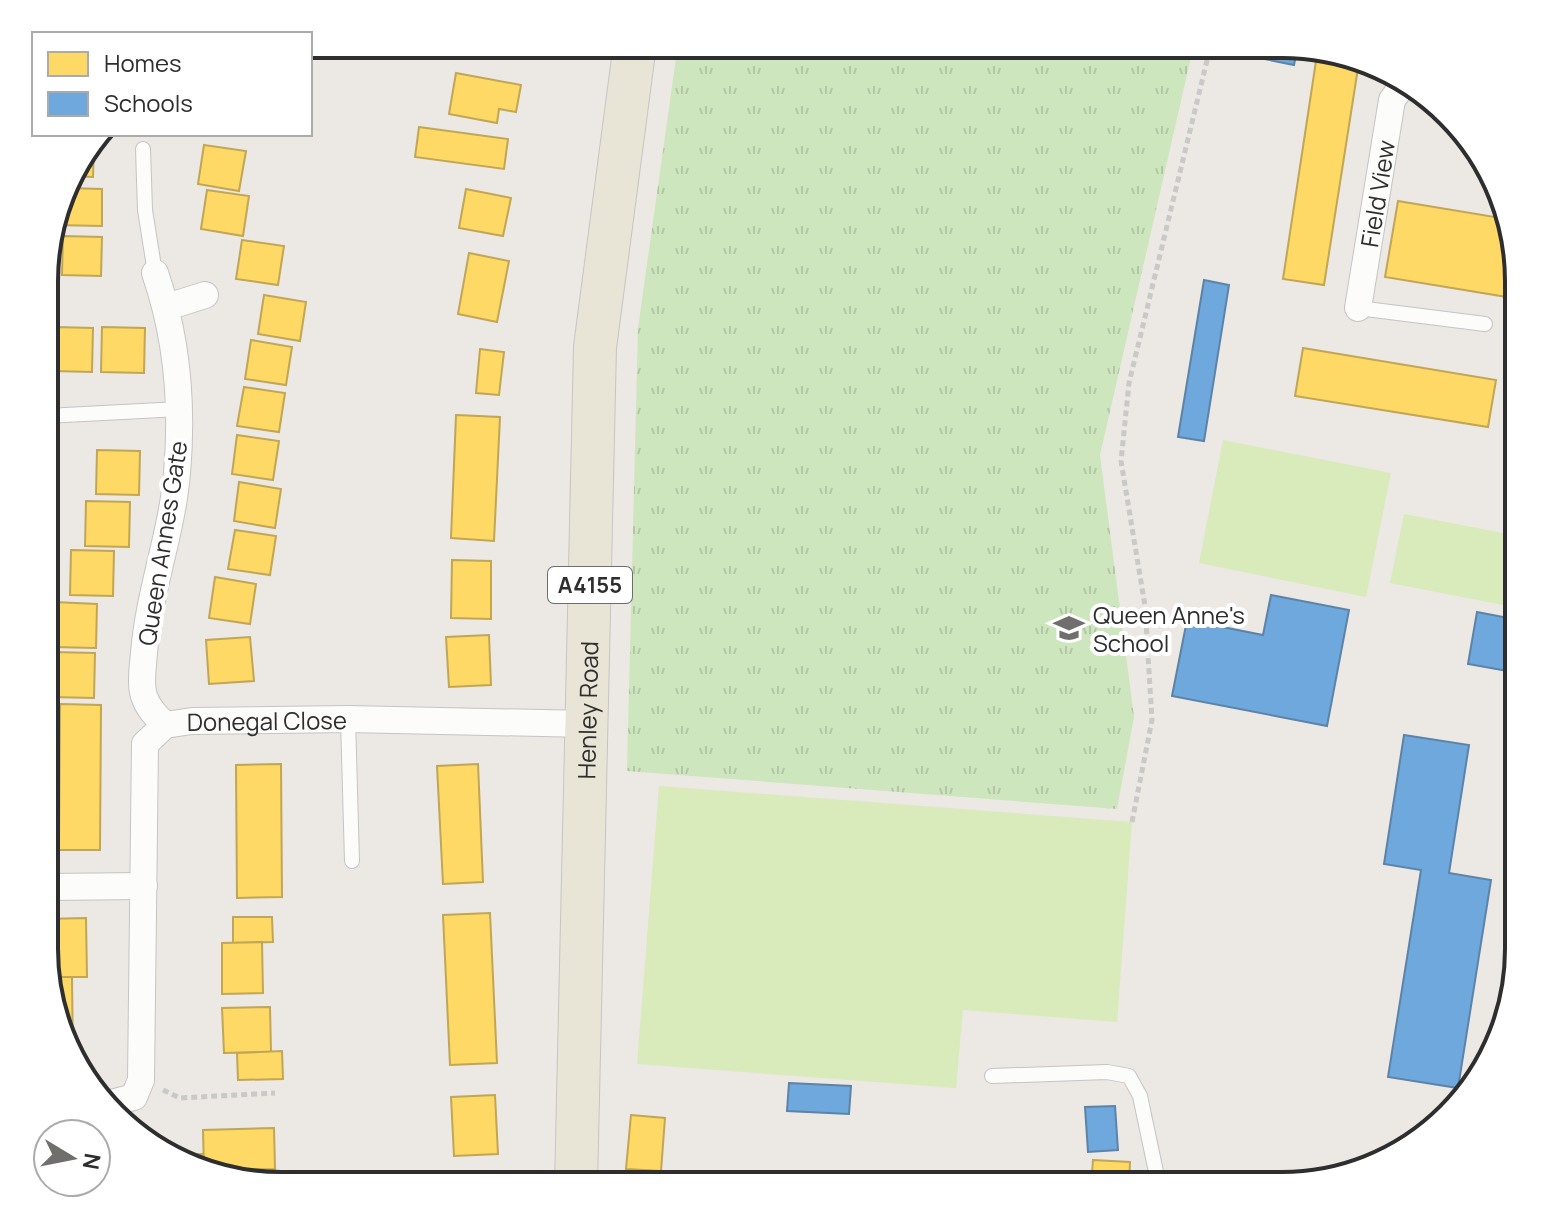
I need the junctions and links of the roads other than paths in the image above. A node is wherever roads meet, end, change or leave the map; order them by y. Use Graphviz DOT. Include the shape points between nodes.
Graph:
graph roads {
  1 [pos="633,58"];
  2 [pos="1398,91"];
  3 [pos="143,149"];
  4 [pos="155,273"];
  5 [pos="205,295"];
  6 [pos="167,307"];
  7 [pos="1358,308"];
  8 [pos="1485,324"];
  9 [pos="180,409"];
  10 [pos="58,415"];
  11 [pos="348,719"];
  12 [pos="587,724"];
  13 [pos="165,725"];
  14 [pos="352,861"];
  15 [pos="144,886"];
  16 [pos="58,887"];
  17 [pos="992,1076"];
  18 [pos="118,1101"];
  19 [pos="576,1172"];
  20 [pos="1156,1172"];
  1 -- 12 [label="main road, Henley Road / A4155" via="595,347"];
  2 -- 7 [label="street, Field View" via="1392,100"];
  3 -- 4 [label="lane"];
  4 -- 6 [label="street, Queen Annes Gate"];
  5 -- 6 [label="street"];
  6 -- 9 [label="street, Queen Annes Gate"];
  7 -- 8 [label="lane"];
  9 -- 10 [label="lane"];
  9 -- 13 [label="street, Queen Annes Gate" via="177,475 147,609 143,668 143,693"];
  11 -- 12 [label="street, Donegal Close"];
  11 -- 13 [label="street, Donegal Close"];
  11 -- 14 [label="lane"];
  12 -- 19 [label="main road, Henley Road / A4155"];
  13 -- 15 [label="street, Donegal Close" via="145,744"];
  15 -- 16 [label="street"];
  15 -- 18 [label="street, Donegal Close" via="141,1080 134,1097"];
  17 -- 20 [label="lane" via="1129,1076 1140,1096"];
}
